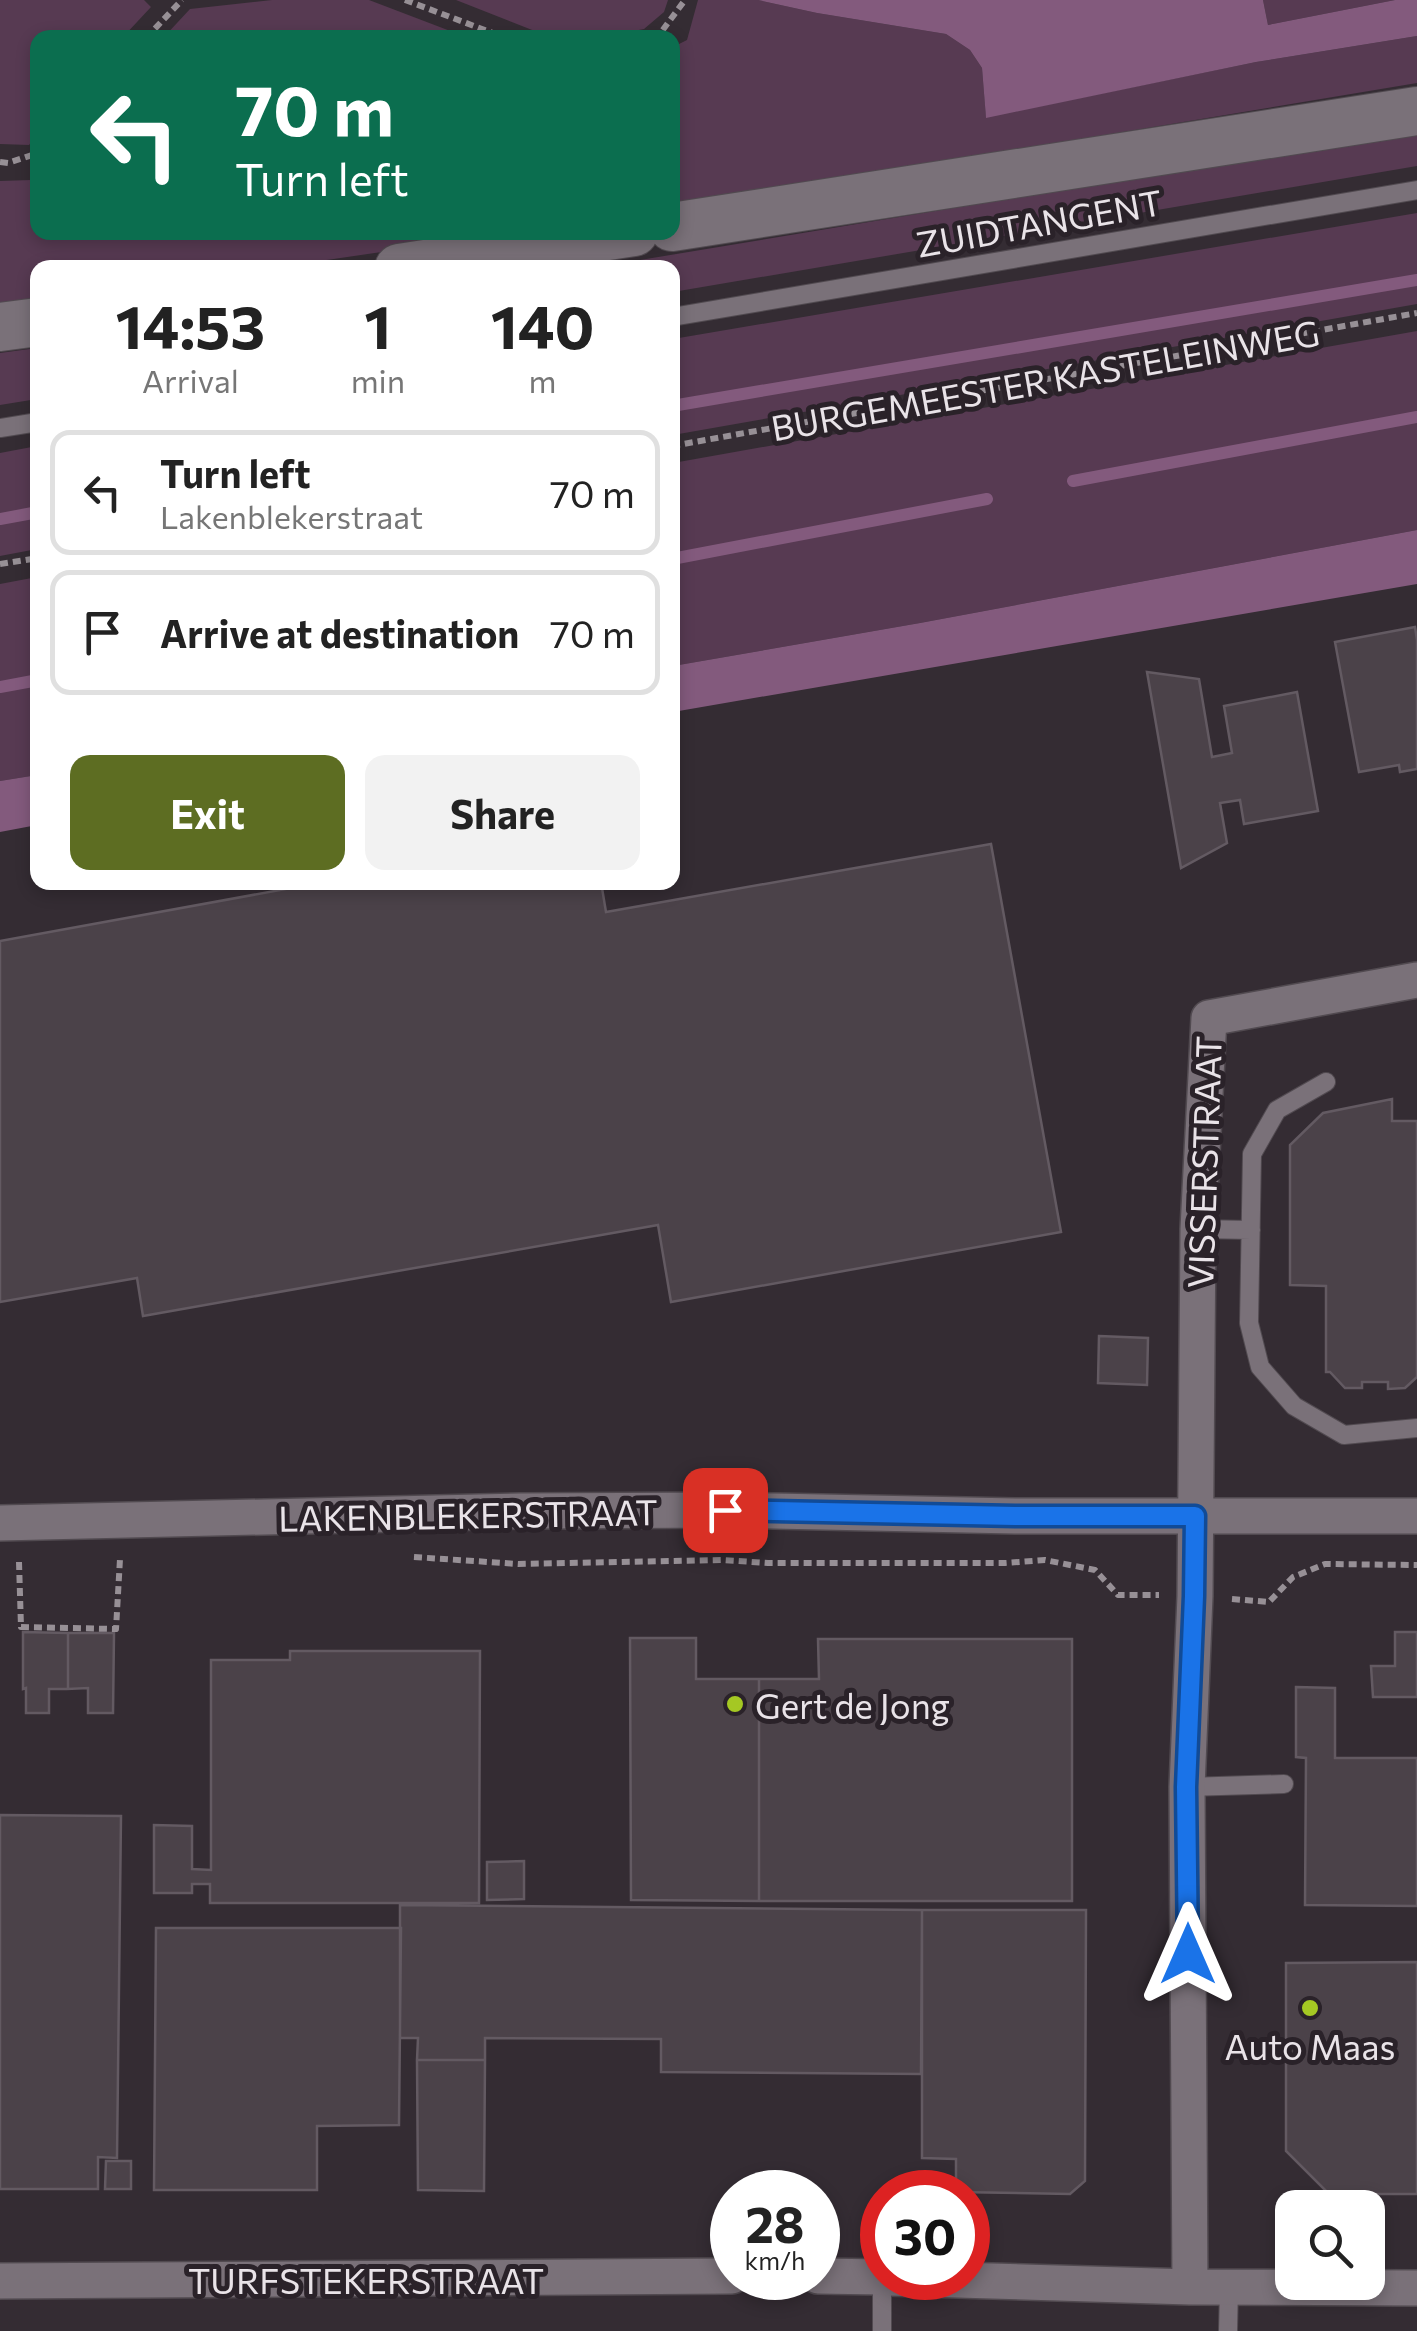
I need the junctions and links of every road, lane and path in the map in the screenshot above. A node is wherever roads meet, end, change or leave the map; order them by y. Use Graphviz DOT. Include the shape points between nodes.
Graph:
graph roads {
  1 [pos="182,0"];
  2 [pos="406,0"];
  3 [pos="684,2"];
  4 [pos="154,30"];
  5 [pos="485,30"];
  6 [pos="663,30"];
  7 [pos="1417,110"];
  8 [pos="30,156"];
  9 [pos="0,162"];
  10 [pos="1417,190"];
  11 [pos="680,226"];
  12 [pos="582,240"];
  13 [pos="451,260"];
  14 [pos="1417,313"];
  15 [pos="680,316"];
  16 [pos="30,323"];
  17 [pos="0,327"];
  18 [pos="30,423"];
  19 [pos="0,428"];
  20 [pos="680,445"];
  21 [pos="30,559"];
  22 [pos="0,564"];
  23 [pos="1417,980"];
  24 [pos="1326,1082"];
  25 [pos="1198,1229"];
  26 [pos="1251,1230"];
  27 [pos="1417,1428"];
  28 [pos="1195,1516"];
  29 [pos="1417,1516"];
  30 [pos="0,1524"];
  31 [pos="398,1557"];
  32 [pos="120,1559"];
  33 [pos="138,1559"];
  34 [pos="104,1560"];
  35 [pos="37,1561"];
  36 [pos="1417,1565"];
  37 [pos="1194,1596"];
  38 [pos="1284,1784"];
  39 [pos="1186,1787"];
  40 [pos="710,2276"];
  41 [pos="0,2281"];
  42 [pos="990,2281"];
  43 [pos="1228,2287"];
  44 [pos="1190,2288"];
  45 [pos="1417,2288"];
  46 [pos="883,2300"];
  47 [pos="882,2331"];
  48 [pos="1228,2331"];
  1 -- 4 [label="path"];
  2 -- 5 [label="path"];
  3 -- 6 [label="path"];
  7 -- 11 [label="main road"];
  8 -- 9 [label="path"];
  10 -- 15 [label="lane, ZUIDTANGENT"];
  12 -- 13 [label="main road"];
  14 -- 20 [label="path, BURGEMEESTER KASTELEINWEG"];
  16 -- 17 [label="main road"];
  18 -- 19 [label="lane"];
  21 -- 22 [label="path"];
  23 -- 25 [label="street, VISSERSTRAAT" via="1209,1018"];
  24 -- 26 [label="lane" via="1277,1110 1252,1154"];
  25 -- 26 [label="lane"];
  25 -- 28 [label="street, VISSERSTRAAT"];
  26 -- 27 [label="lane" via="1248,1323 1260,1367 1294,1406 1344,1435"];
  28 -- 29 [label="street, LAKENBLEKERSTRAAT"];
  28 -- 30 [label="street, LAKENBLEKERSTRAAT" via="520,1511"];
  28 -- 37 [label="street, VISSERSTRAAT"];
  31 -- 37 [label="path" via="518,1564 1045,1560 1094,1570 1118,1595"];
  32 -- 33 [label="path"];
  32 -- 34 [label="path"];
  32 -- 35 [label="path" via="116,1629 20,1627 19,1562"];
  36 -- 37 [label="path" via="1325,1564 1293,1576 1270,1602"];
  37 -- 39 [label="street, VISSERSTRAAT"];
  38 -- 39 [label="lane"];
  39 -- 44 [label="street, VISSERSTRAAT"];
  40 -- 41 [label="street, TURFSTEKERSTRAAT"];
  42 -- 44 [label="street"];
  43 -- 44 [label="street"];
  43 -- 45 [label="street"];
  43 -- 48 [label="lane"];
  46 -- 47 [label="lane"];
}
